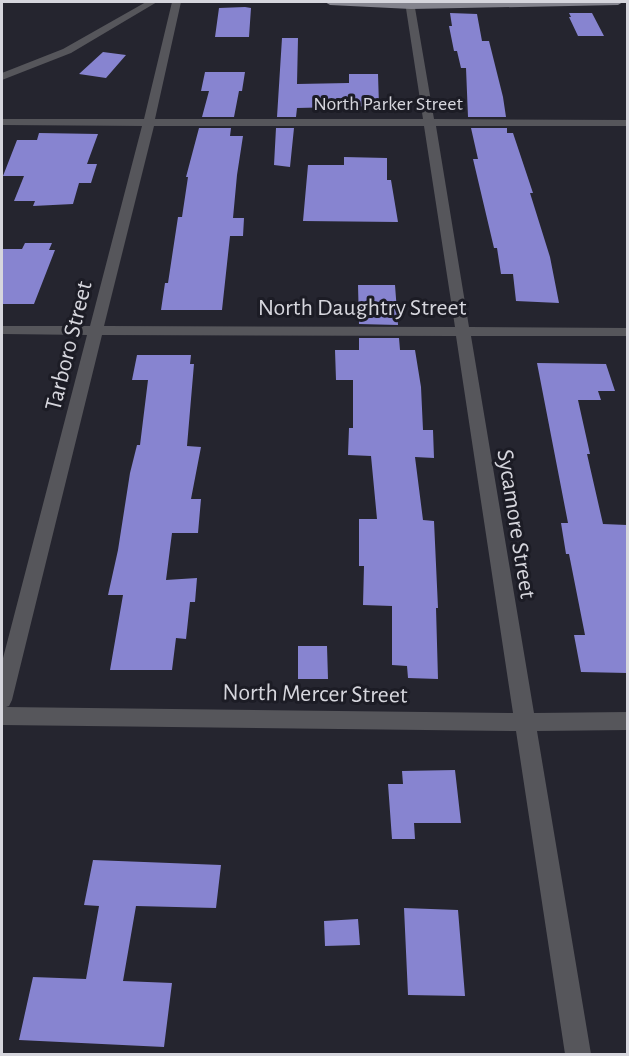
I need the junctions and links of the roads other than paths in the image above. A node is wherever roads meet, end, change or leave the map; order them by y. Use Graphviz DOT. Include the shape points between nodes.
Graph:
graph roads {
  1 [pos="152,2"];
  2 [pos="176,2"];
  3 [pos="330,2"];
  4 [pos="618,2"];
  5 [pos="411,4"];
  6 [pos="2,77"];
  7 [pos="149,121"];
  8 [pos="2,122"];
  9 [pos="430,123"];
  10 [pos="627,123"];
  11 [pos="2,330"];
  12 [pos="96,330"];
  13 [pos="462,331"];
  14 [pos="627,332"];
  15 [pos="2,700"];
  16 [pos="2,716"];
  17 [pos="627,721"];
  18 [pos="523,722"];
  19 [pos="578,1054"];
  1 -- 6 [label="street" via="67,51"];
  2 -- 7 [label="street, Tarboro Street"];
  3 -- 5 [label="main road"];
  4 -- 5 [label="main road"];
  5 -- 9 [label="street, Sycamore Street"];
  7 -- 8 [label="street, North Parker Street"];
  7 -- 9 [label="street, North Parker Street"];
  7 -- 12 [label="street, Tarboro Street"];
  9 -- 10 [label="street, North Parker Street"];
  9 -- 13 [label="street, Sycamore Street"];
  11 -- 12 [label="street, North Daughtry Street"];
  12 -- 13 [label="street, North Daughtry Street"];
  12 -- 15 [label="street, Tarboro Street"];
  13 -- 14 [label="street, North Daughtry Street"];
  13 -- 18 [label="street, Sycamore Street"];
  16 -- 18 [label="street, North Mercer Street"];
  17 -- 18 [label="street, North Mercer Street"];
  18 -- 19 [label="street, Sycamore Street"];
}
